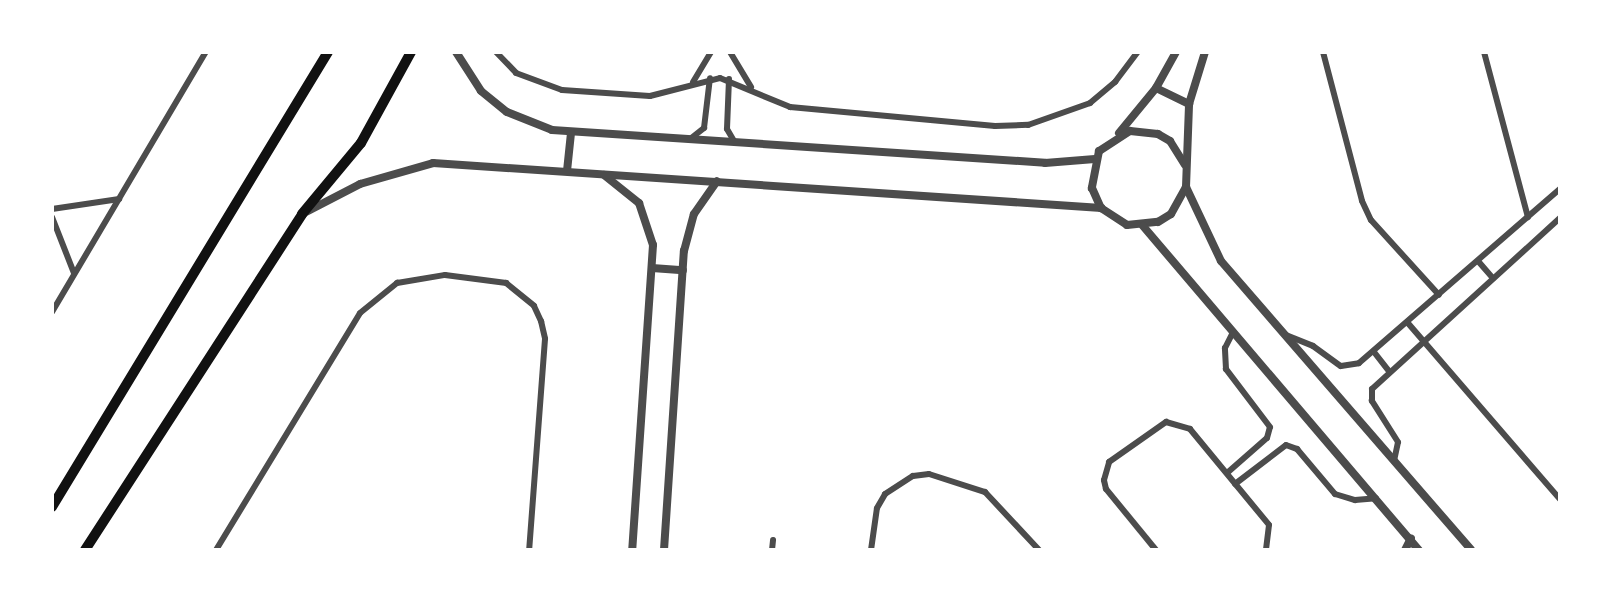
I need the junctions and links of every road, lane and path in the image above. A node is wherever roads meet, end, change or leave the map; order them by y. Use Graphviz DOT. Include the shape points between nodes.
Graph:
graph roads {
  1 [pos="206,52"];
  2 [pos="328,52"];
  3 [pos="411,52"];
  4 [pos="456,52"];
  5 [pos="496,52"];
  6 [pos="711,52"];
  7 [pos="730,52"];
  8 [pos="1138,52"];
  9 [pos="1176,52"];
  10 [pos="1205,52"];
  11 [pos="1323,52"];
  12 [pos="1484,52"];
  13 [pos="710,78"];
  14 [pos="729,79"];
  15 [pos="693,82"];
  16 [pos="1156,88"];
  17 [pos="753,90"];
  18 [pos="1189,104"];
  19 [pos="571,132"];
  20 [pos="1116,136"];
  21 [pos="688,140"];
  22 [pos="735,143"];
  23 [pos="1095,159"];
  24 [pos="1185,165"];
  25 [pos="567,171"];
  26 [pos="604,174"];
  27 [pos="717,181"];
  28 [pos="1186,187"];
  29 [pos="1560,189"];
  30 [pos="119,199"];
  31 [pos="1101,208"];
  32 [pos="52,209"];
  33 [pos="302,214"];
  34 [pos="52,217"];
  35 [pos="1528,217"];
  36 [pos="1560,218"];
  37 [pos="1143,226"];
  38 [pos="1478,261"];
  39 [pos="652,268"];
  40 [pos="683,270"];
  41 [pos="74,274"];
  42 [pos="1493,278"];
  43 [pos="1439,295"];
  44 [pos="52,312"];
  45 [pos="1407,322"];
  46 [pos="1233,332"];
  47 [pos="1283,335"];
  48 [pos="1422,340"];
  49 [pos="1374,352"];
  50 [pos="1388,370"];
  51 [pos="1394,461"];
  52 [pos="1227,473"];
  53 [pos="1235,484"];
  54 [pos="1376,498"];
  55 [pos="1560,499"];
  56 [pos="52,507"];
  57 [pos="1411,538"];
  58 [pos="773,540"];
  59 [pos="85,550"];
  60 [pos="216,550"];
  61 [pos="529,550"];
  62 [pos="632,550"];
  63 [pos="664,550"];
  64 [pos="772,550"];
  65 [pos="871,550"];
  66 [pos="1039,550"];
  67 [pos="1156,550"];
  68 [pos="1266,550"];
  69 [pos="1405,550"];
  70 [pos="1419,550"];
  71 [pos="1471,550"];
  1 -- 30 [label="street"];
  2 -- 56 [label="main road"];
  3 -- 33 [label="main road" via="361,143"];
  4 -- 19 [label="street" via="481,91 507,112 529,124"];
  5 -- 15 [label="street" via="516,73 562,90 650,96"];
  6 -- 15 [label="street"];
  7 -- 17 [label="street"];
  8 -- 17 [label="street" via="1090,103 1028,125 803,109"];
  9 -- 16 [label="street"];
  10 -- 18 [label="street"];
  11 -- 43 [label="street" via="1371,220"];
  12 -- 35 [label="street"];
  13 -- 14 [label="street"];
  13 -- 15 [label="street"];
  13 -- 21 [label="street" via="704,128"];
  14 -- 17 [label="street"];
  14 -- 22 [label="street" via="727,129"];
  16 -- 18 [label="street"];
  16 -- 20 [label="street"];
  18 -- 24 [label="street"];
  19 -- 21 [label="street"];
  19 -- 25 [label="street"];
  20 -- 23 [label="street"];
  20 -- 24 [label="street" via="1130,131 1158,134 1170,141"];
  21 -- 22 [label="street"];
  22 -- 23 [label="street" via="1045,163"];
  23 -- 31 [label="street" via="1092,188"];
  24 -- 28 [label="street"];
  25 -- 26 [label="street"];
  25 -- 33 [label="street" via="433,163 360,184"];
  26 -- 27 [label="street"];
  26 -- 39 [label="street" via="639,203 649,223"];
  27 -- 31 [label="street"];
  27 -- 40 [label="street" via="694,214"];
  28 -- 37 [label="street" via="1171,214"];
  28 -- 47 [label="street" via="1207,240"];
  29 -- 35 [label="street"];
  30 -- 32 [label="street"];
  30 -- 41 [label="street"];
  31 -- 37 [label="street" via="1127,225"];
  33 -- 59 [label="main road"];
  34 -- 41 [label="street"];
  35 -- 38 [label="street"];
  36 -- 42 [label="street"];
  37 -- 46 [label="street"];
  38 -- 42 [label="street"];
  38 -- 43 [label="street"];
  39 -- 40 [label="street"];
  39 -- 62 [label="street"];
  40 -- 63 [label="street"];
  41 -- 44 [label="street"];
  42 -- 48 [label="street"];
  43 -- 45 [label="street"];
  45 -- 48 [label="street"];
  45 -- 49 [label="street"];
  46 -- 52 [label="street" via="1225,348 1226,369 1270,427 1267,438"];
  46 -- 54 [label="street"];
  47 -- 49 [label="street" via="1313,346 1341,366 1350,367"];
  47 -- 51 [label="street"];
  48 -- 50 [label="street"];
  48 -- 55 [label="street"];
  49 -- 50 [label="street"];
  50 -- 51 [label="street" via="1371,395 1394,432 1399,451"];
  51 -- 71 [label="street"];
  52 -- 53 [label="street"];
  52 -- 67 [label="street" via="1179,423 1154,426 1109,462 1106,489"];
  53 -- 54 [label="street" via="1286,445 1297,449 1335,494 1355,500"];
  53 -- 68 [label="street" via="1269,525"];
  54 -- 57 [label="street"];
  57 -- 69 [label="street"];
  57 -- 70 [label="street"];
  58 -- 64 [label="street"];
  60 -- 61 [label="street" via="360,313 383,290 429,275 506,283 534,306 541,321 545,339"];
  65 -- 66 [label="street" via="877,508 885,494 897,483 929,474 985,492"];
}
